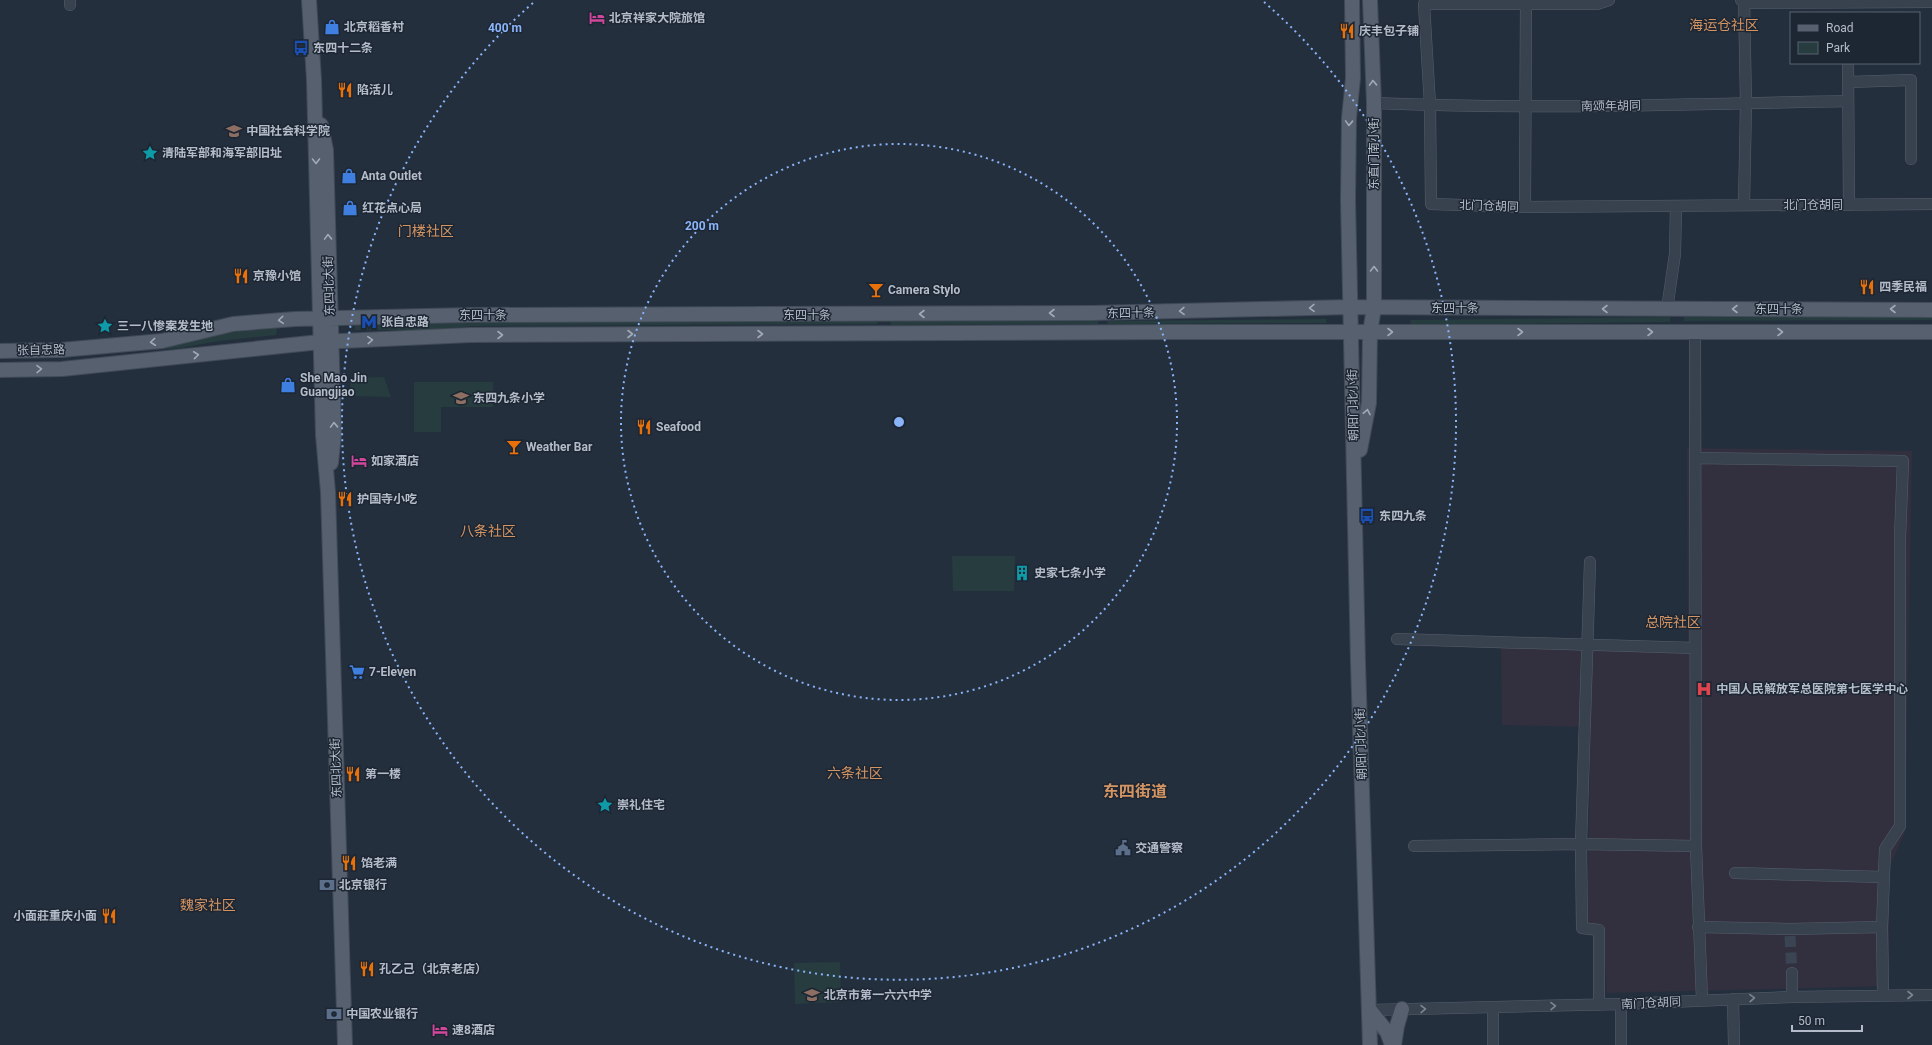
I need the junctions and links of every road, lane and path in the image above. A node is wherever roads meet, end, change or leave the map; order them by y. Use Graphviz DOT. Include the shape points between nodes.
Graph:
graph roads {
  1 [pos="310,0"];
  2 [pos="1352,0"];
  3 [pos="1370,0"];
  4 [pos="1609,0"];
  5 [pos="1526,1"];
  6 [pos="1743,1"];
  7 [pos="1932,2"];
  8 [pos="1850,8"];
  9 [pos="1848,64"];
  10 [pos="1848,82"];
  11 [pos="1848,101"];
  12 [pos="1374,103"];
  13 [pos="1746,103"];
  14 [pos="1430,105"];
  15 [pos="1525,106"];
  16 [pos="1911,160"];
  17 [pos="1932,204"];
  18 [pos="1744,205"];
  19 [pos="1849,205"];
  20 [pos="1676,206"];
  21 [pos="1525,207"];
  22 [pos="1351,307"];
  23 [pos="1374,308"];
  24 [pos="1667,309"];
  25 [pos="1932,310"];
  26 [pos="325,318"];
  27 [pos="1351,332"];
  28 [pos="1370,332"];
  29 [pos="1932,332"];
  30 [pos="1695,333"];
  31 [pos="326,342"];
  32 [pos="0,351"];
  33 [pos="0,370"];
  34 [pos="1695,458"];
  35 [pos="1354,478"];
  36 [pos="1590,562"];
  37 [pos="1397,639"];
  38 [pos="1587,645"];
  39 [pos="1695,648"];
  40 [pos="1582,844"];
  41 [pos="1414,846"];
  42 [pos="1696,846"];
  43 [pos="1735,873"];
  44 [pos="1884,877"];
  45 [pos="1698,927"];
  46 [pos="1882,928"];
  47 [pos="1792,973"];
  48 [pos="1883,995"];
  49 [pos="1932,995"];
  50 [pos="1792,997"];
  51 [pos="1733,999"];
  52 [pos="1702,1000"];
  53 [pos="1621,1004"];
  54 [pos="1599,1005"];
  55 [pos="1493,1007"];
  56 [pos="1402,1009"];
  57 [pos="1370,1010"];
  58 [pos="345,1045"];
  59 [pos="1370,1045"];
  60 [pos="1393,1045"];
  61 [pos="1493,1045"];
  62 [pos="1621,1045"];
  63 [pos="1734,1045"];
  1 -- 26 [label="main road, 东四北大街"];
  2 -- 22 [label="main road, 东直门南小街, one-way" via="1354,78 1349,118 1348,200"];
  12 -- 3 [label="main road, 东直门南小街, one-way"];
  4 -- 5 [label="street, 北门仓胡同" via="1597,4"];
  5 -- 14 [label="street, 北门仓胡同" via="1424,4"];
  5 -- 15 [label="street"];
  6 -- 8 [label="street"];
  6 -- 13 [label="street"];
  7 -- 8 [label="street"];
  9 -- 10 [label="street"];
  10 -- 11 [label="street"];
  10 -- 16 [label="street" via="1911,80"];
  11 -- 13 [label="street, 南颂年胡同"];
  11 -- 19 [label="street"];
  12 -- 14 [label="street, 南颂年胡同"];
  23 -- 12 [label="main road, 东直门南小街, one-way"];
  13 -- 15 [label="street, 南颂年胡同"];
  13 -- 18 [label="street"];
  14 -- 15 [label="street, 南颂年胡同"];
  14 -- 21 [label="street, 北门仓胡同" via="1431,204"];
  15 -- 21 [label="street"];
  17 -- 19 [label="street, 北门仓胡同"];
  18 -- 19 [label="street, 北门仓胡同"];
  18 -- 20 [label="street, 北门仓胡同"];
  20 -- 21 [label="street, 北门仓胡同"];
  20 -- 24 [label="street" via="1675,254"];
  22 -- 23 [label="main road, 东四十条"];
  22 -- 26 [label="main road, 东四十条, one-way" via="1097,313 470,315"];
  22 -- 27 [label="main road, 东直门南小街"];
  24 -- 23 [label="main road, 东四十条, one-way"];
  23 -- 28 [label="main road, 东直门南小街"];
  25 -- 24 [label="main road, 东四十条, one-way"];
  26 -- 31 [label="main road, 东四北大街"];
  26 -- 32 [label="main road, 张自忠路, one-way" via="233,324 162,341 61,350"];
  27 -- 28 [label="main road, 东四十条"];
  31 -- 27 [label="main road, 东四十条, one-way" via="470,335"];
  27 -- 35 [label="main road, 朝阳门北小街"];
  28 -- 30 [label="main road, 东四十条, one-way"];
  35 -- 28 [label="main road, 朝阳门北小街, one-way" via="1369,403"];
  30 -- 29 [label="main road, 东四十条, one-way"];
  30 -- 34 [label="street"];
  33 -- 31 [label="main road, 张自忠路, one-way" via="62,369"];
  31 -- 58 [label="main road, 东四北大街" via="323,435 328,492"];
  34 -- 39 [label="street"];
  34 -- 44 [label="street" via="1903,461 1900,538 1900,826 1885,849"];
  35 -- 57 [label="main road, 朝阳门北小街"];
  36 -- 38 [label="street"];
  37 -- 38 [label="street"];
  38 -- 39 [label="street"];
  38 -- 40 [label="street"];
  39 -- 42 [label="street"];
  40 -- 41 [label="street"];
  40 -- 42 [label="street"];
  40 -- 54 [label="street" via="1582,928 1599,930"];
  42 -- 45 [label="street"];
  43 -- 44 [label="street"];
  44 -- 46 [label="street"];
  45 -- 46 [label="street" via="1790,933"];
  45 -- 52 [label="street"];
  46 -- 48 [label="street"];
  47 -- 50 [label="street"];
  48 -- 49 [label="street, 南门仓胡同, one-way"];
  48 -- 50 [label="street, 南门仓胡同"];
  51 -- 50 [label="street, 南门仓胡同, one-way"];
  51 -- 52 [label="street, 南门仓胡同"];
  51 -- 63 [label="street"];
  52 -- 53 [label="street, 南门仓胡同"];
  53 -- 54 [label="street, 南门仓胡同"];
  53 -- 62 [label="street"];
  55 -- 54 [label="street, 南门仓胡同, one-way"];
  56 -- 55 [label="street, 南门仓胡同, one-way"];
  55 -- 61 [label="street"];
  56 -- 57 [label="street, 南门仓胡同"];
  56 -- 60 [label="main road"];
  57 -- 59 [label="main road, 朝阳门北小街"];
  57 -- 60 [label="main road" via="1387,1032"];
}
